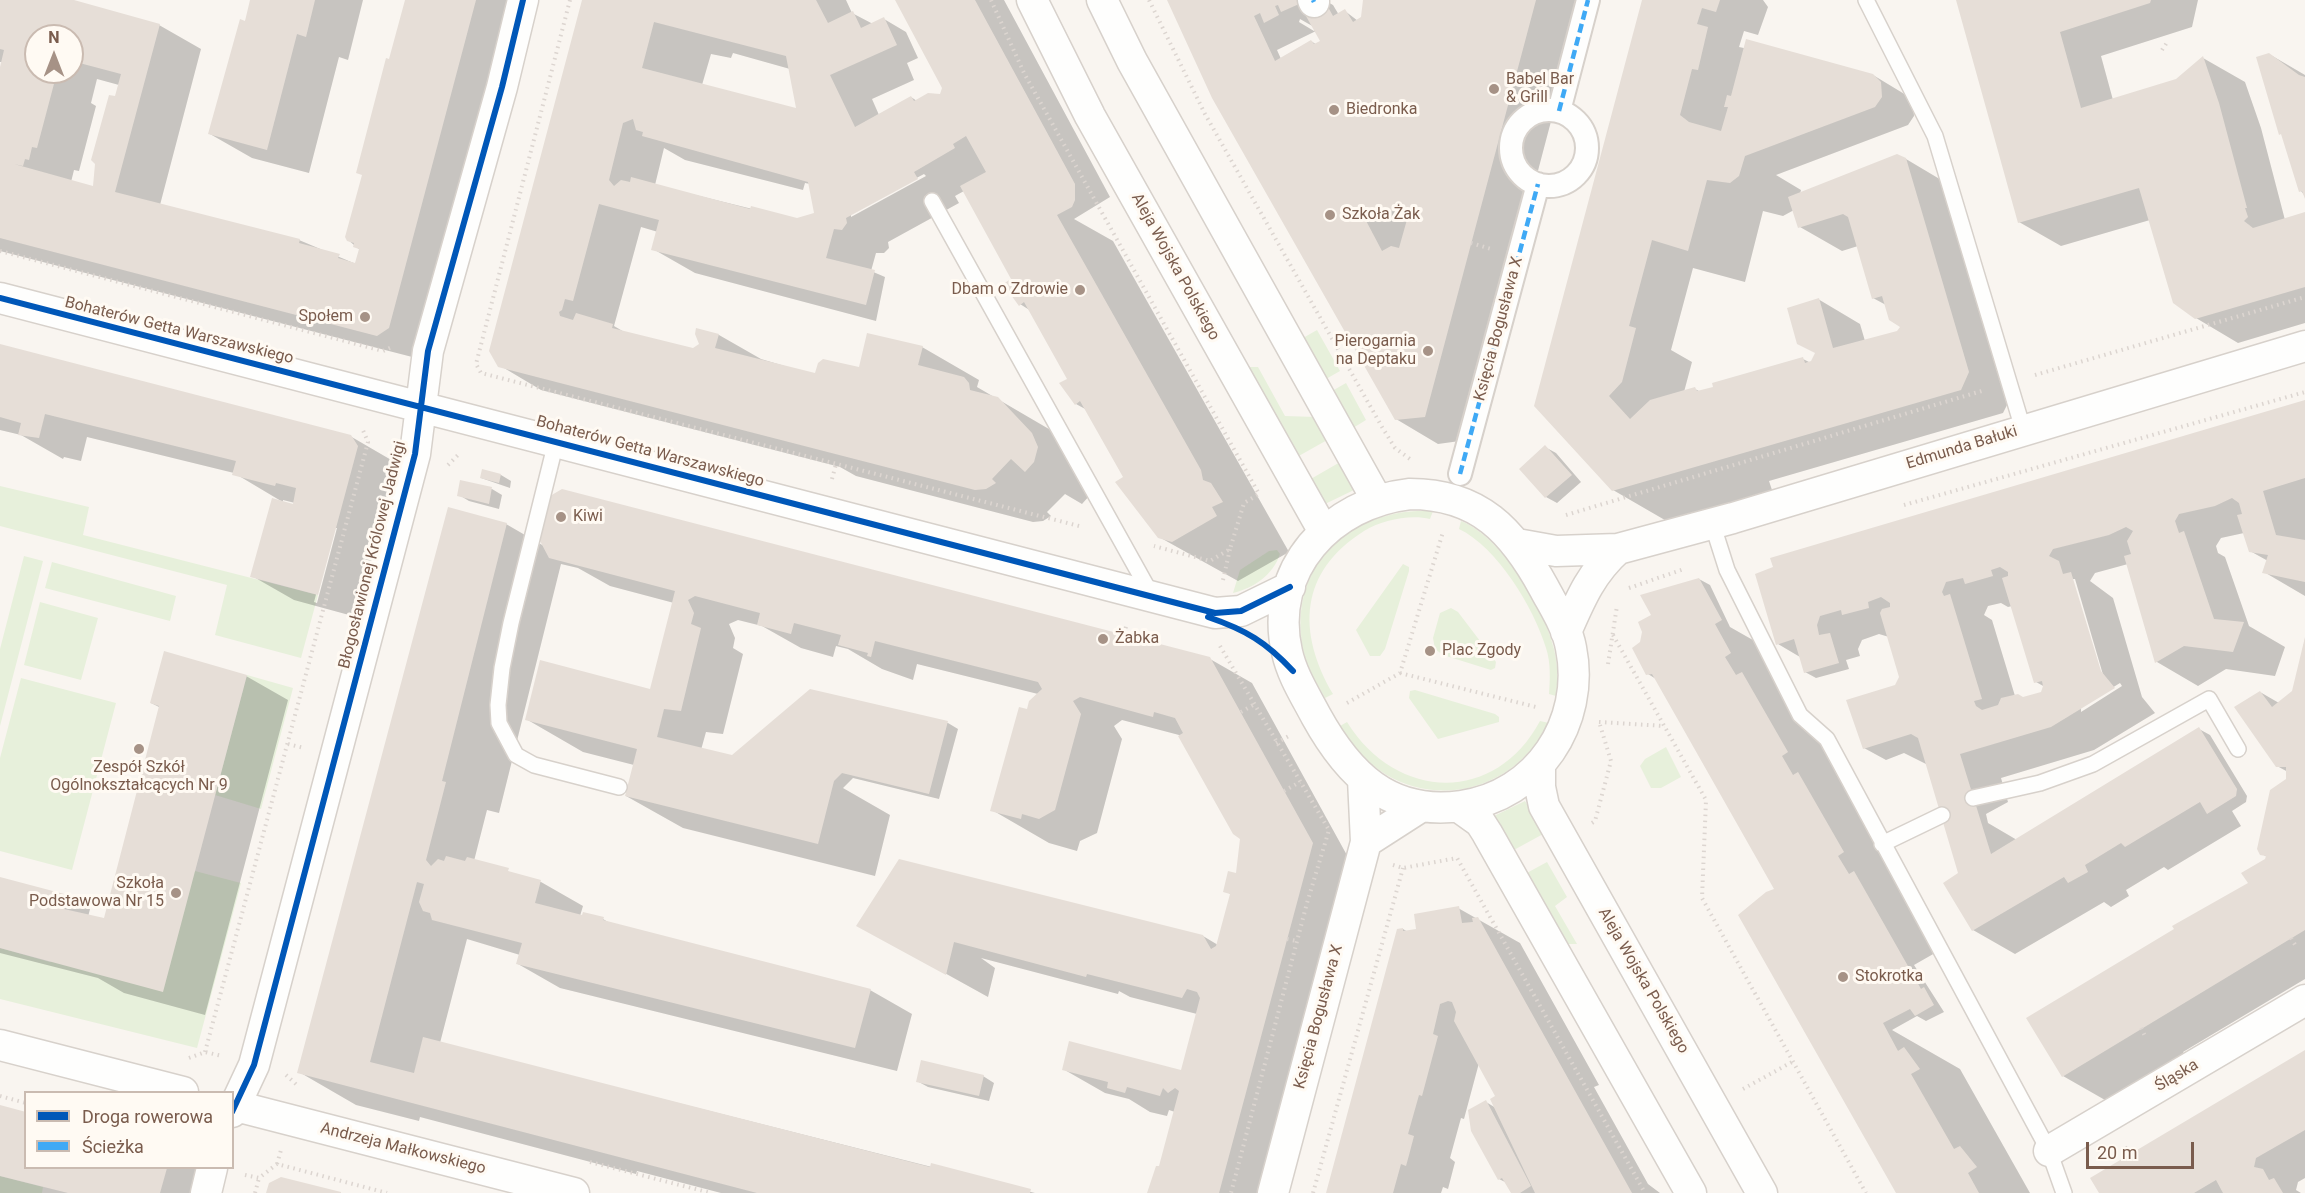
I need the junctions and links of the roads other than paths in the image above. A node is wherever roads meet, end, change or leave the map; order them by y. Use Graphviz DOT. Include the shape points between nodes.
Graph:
graph roads {
  1 [pos="523,0"];
  2 [pos="1032,0"];
  3 [pos="1101,0"];
  4 [pos="1588,0"];
  5 [pos="1866,0"];
  6 [pos="1559,111"];
  7 [pos="1538,184"];
  8 [pos="932,201"];
  9 [pos="0,298"];
  10 [pos="2305,346"];
  11 [pos="420,406"];
  12 [pos="2023,429"];
  13 [pos="556,441"];
  14 [pos="1457,487"];
  15 [pos="1377,500"];
  16 [pos="1712,523"];
  17 [pos="1324,532"];
  18 [pos="1518,544"];
  19 [pos="1618,549"];
  20 [pos="1290,587"];
  21 [pos="1152,596"];
  22 [pos="1566,632"];
  23 [pos="2238,749"];
  24 [pos="1540,765"];
  25 [pos="1363,779"];
  26 [pos="619,787"];
  27 [pos="1973,798"];
  28 [pos="1422,806"];
  29 [pos="1459,807"];
  30 [pos="1942,815"];
  31 [pos="1366,842"];
  32 [pos="1882,844"];
  33 [pos="2305,1000"];
  34 [pos="0,1045"];
  35 [pos="179,1091"];
  36 [pos="234,1106"];
  37 [pos="234,1108"];
  38 [pos="2049,1150"];
  39 [pos="225,1170"];
  40 [pos="206,1193"];
  41 [pos="574,1193"];
  42 [pos="1273,1193"];
  43 [pos="1690,1193"];
  44 [pos="1762,1193"];
  45 [pos="2064,1193"];
  1 -- 11 [label="street, Błogosławionej Królowej Jadwigi" via="428,351"];
  2 -- 17 [label="street, Aleja Wojska Polskiego" via="1090,116"];
  3 -- 15 [label="street"];
  4 -- 6 [label="street"];
  5 -- 12 [label="lane" via="1935,136"];
  6 -- 7 [label="street" via="1532,114 1514,132 1511,144 1517,169"];
  6 -- 7 [label="street" via="1578,124 1584,134 1585,157 1567,180 1550,186"];
  7 -- 14 [label="street, Księcia Bogusława X"];
  8 -- 21 [label="lane"];
  9 -- 11 [label="street, Bohaterów Getta Warszawskiego"];
  10 -- 12 [label="street, Edmunda Bałuki"];
  11 -- 13 [label="street, Bohaterów Getta Warszawskiego"];
  11 -- 36 [label="street, Błogosławionej Królowej Jadwigi" via="415,454 254,1065"];
  12 -- 16 [label="street, Edmunda Bałuki"];
  13 -- 21 [label="street, Bohaterów Getta Warszawskiego"];
  13 -- 26 [label="lane" via="511,623 502,668 499,723 516,755 534,765"];
  14 -- 15 [label="street"];
  14 -- 18 [label="street"];
  15 -- 17 [label="street" via="1348,512"];
  16 -- 19 [label="street, Edmunda Bałuki"];
  16 -- 32 [label="lane" via="1726,570 1800,715 1827,739"];
  17 -- 20 [label="street" via="1303,558"];
  18 -- 19 [label="street, Edmunda Bałuki" via="1557,551"];
  18 -- 22 [label="street"];
  19 -- 22 [label="street, Edmunda Bałuki" via="1590,580"];
  20 -- 21 [label="street, Bohaterów Getta Warszawskiego" via="1254,606 1228,613"];
  20 -- 25 [label="street" via="1285,619 1287,652 1298,682 1338,753"];
  22 -- 24 [label="street" via="1574,672 1569,715 1559,739"];
  23 -- 27 [label="lane" via="2209,699 2093,764 2040,783"];
  24 -- 29 [label="street" via="1505,793"];
  24 -- 44 [label="street, Aleja Wojska Polskiego" via="1539,787 1544,806"];
  25 -- 28 [label="street" via="1391,796"];
  25 -- 31 [label="street, Księcia Bogusława X"];
  28 -- 29 [label="street"];
  28 -- 31 [label="street"];
  29 -- 43 [label="street" via="1480,822 1487,833"];
  30 -- 32 [label="lane"];
  31 -- 42 [label="street, Księcia Bogusława X"];
  32 -- 38 [label="lane"];
  33 -- 38 [label="street, Śląska"];
  34 -- 35 [label="street"];
  37 -- 41 [label="street, Andrzeja Małkowskiego"];
  38 -- 45 [label="lane"];
  39 -- 40 [label="street"];
}
